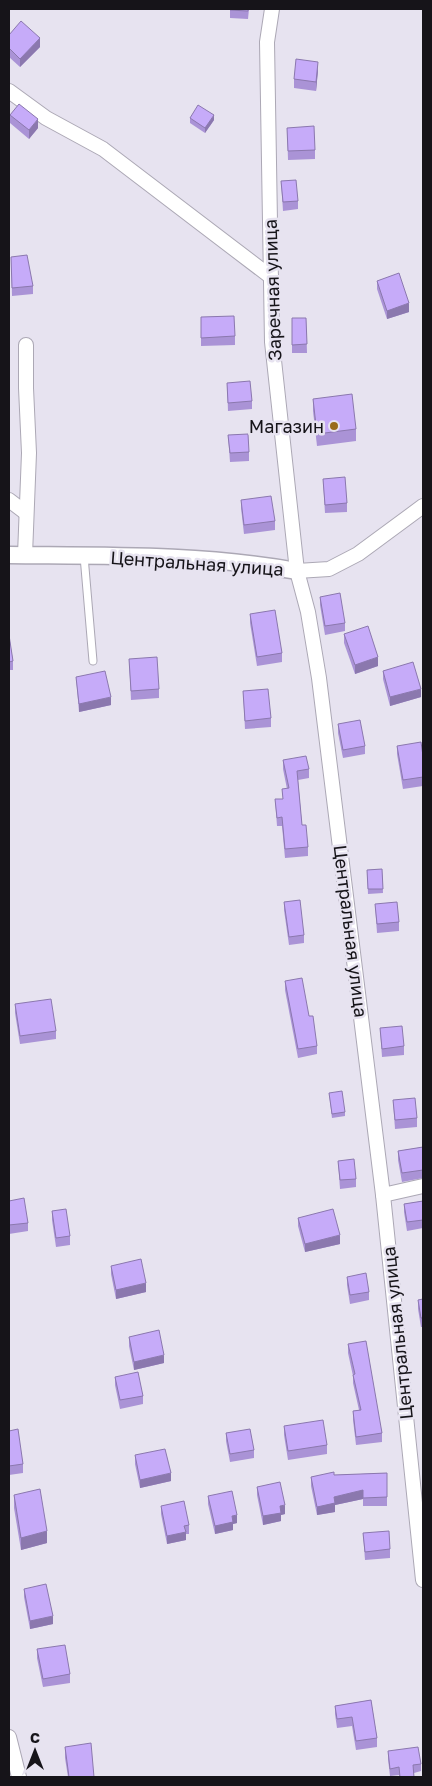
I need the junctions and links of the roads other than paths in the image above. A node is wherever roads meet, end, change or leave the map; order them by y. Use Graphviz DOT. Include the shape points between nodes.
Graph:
graph roads {
  1 [pos="272,9"];
  2 [pos="9,91"];
  3 [pos="271,277"];
  4 [pos="26,345"];
  5 [pos="9,500"];
  6 [pos="423,506"];
  7 [pos="26,513"];
  8 [pos="17,555"];
  9 [pos="84,556"];
  10 [pos="297,571"];
  11 [pos="93,661"];
  12 [pos="423,1186"];
  13 [pos="383,1195"];
  14 [pos="423,1580"];
  15 [pos="9,1738"];
  16 [pos="19,1777"];
  1 -- 3 [label="street, Заречная улица" via="266,42"];
  2 -- 3 [label="street" via="46,118 103,149"];
  3 -- 10 [label="street, Заречная улица" via="272,342"];
  4 -- 7 [label="street" via="29,453"];
  5 -- 7 [label="street"];
  6 -- 10 [label="street" via="358,554 329,569"];
  7 -- 8 [label="street"];
  8 -- 9 [label="street, Центральная улица"];
  9 -- 10 [label="street, Центральная улица" via="156,556"];
  9 -- 11 [label="lane"];
  10 -- 13 [label="street, Центральная улица" via="308,612 319,678"];
  12 -- 13 [label="street"];
  13 -- 14 [label="street, Центральная улица"];
  15 -- 16 [label="street"];
}
